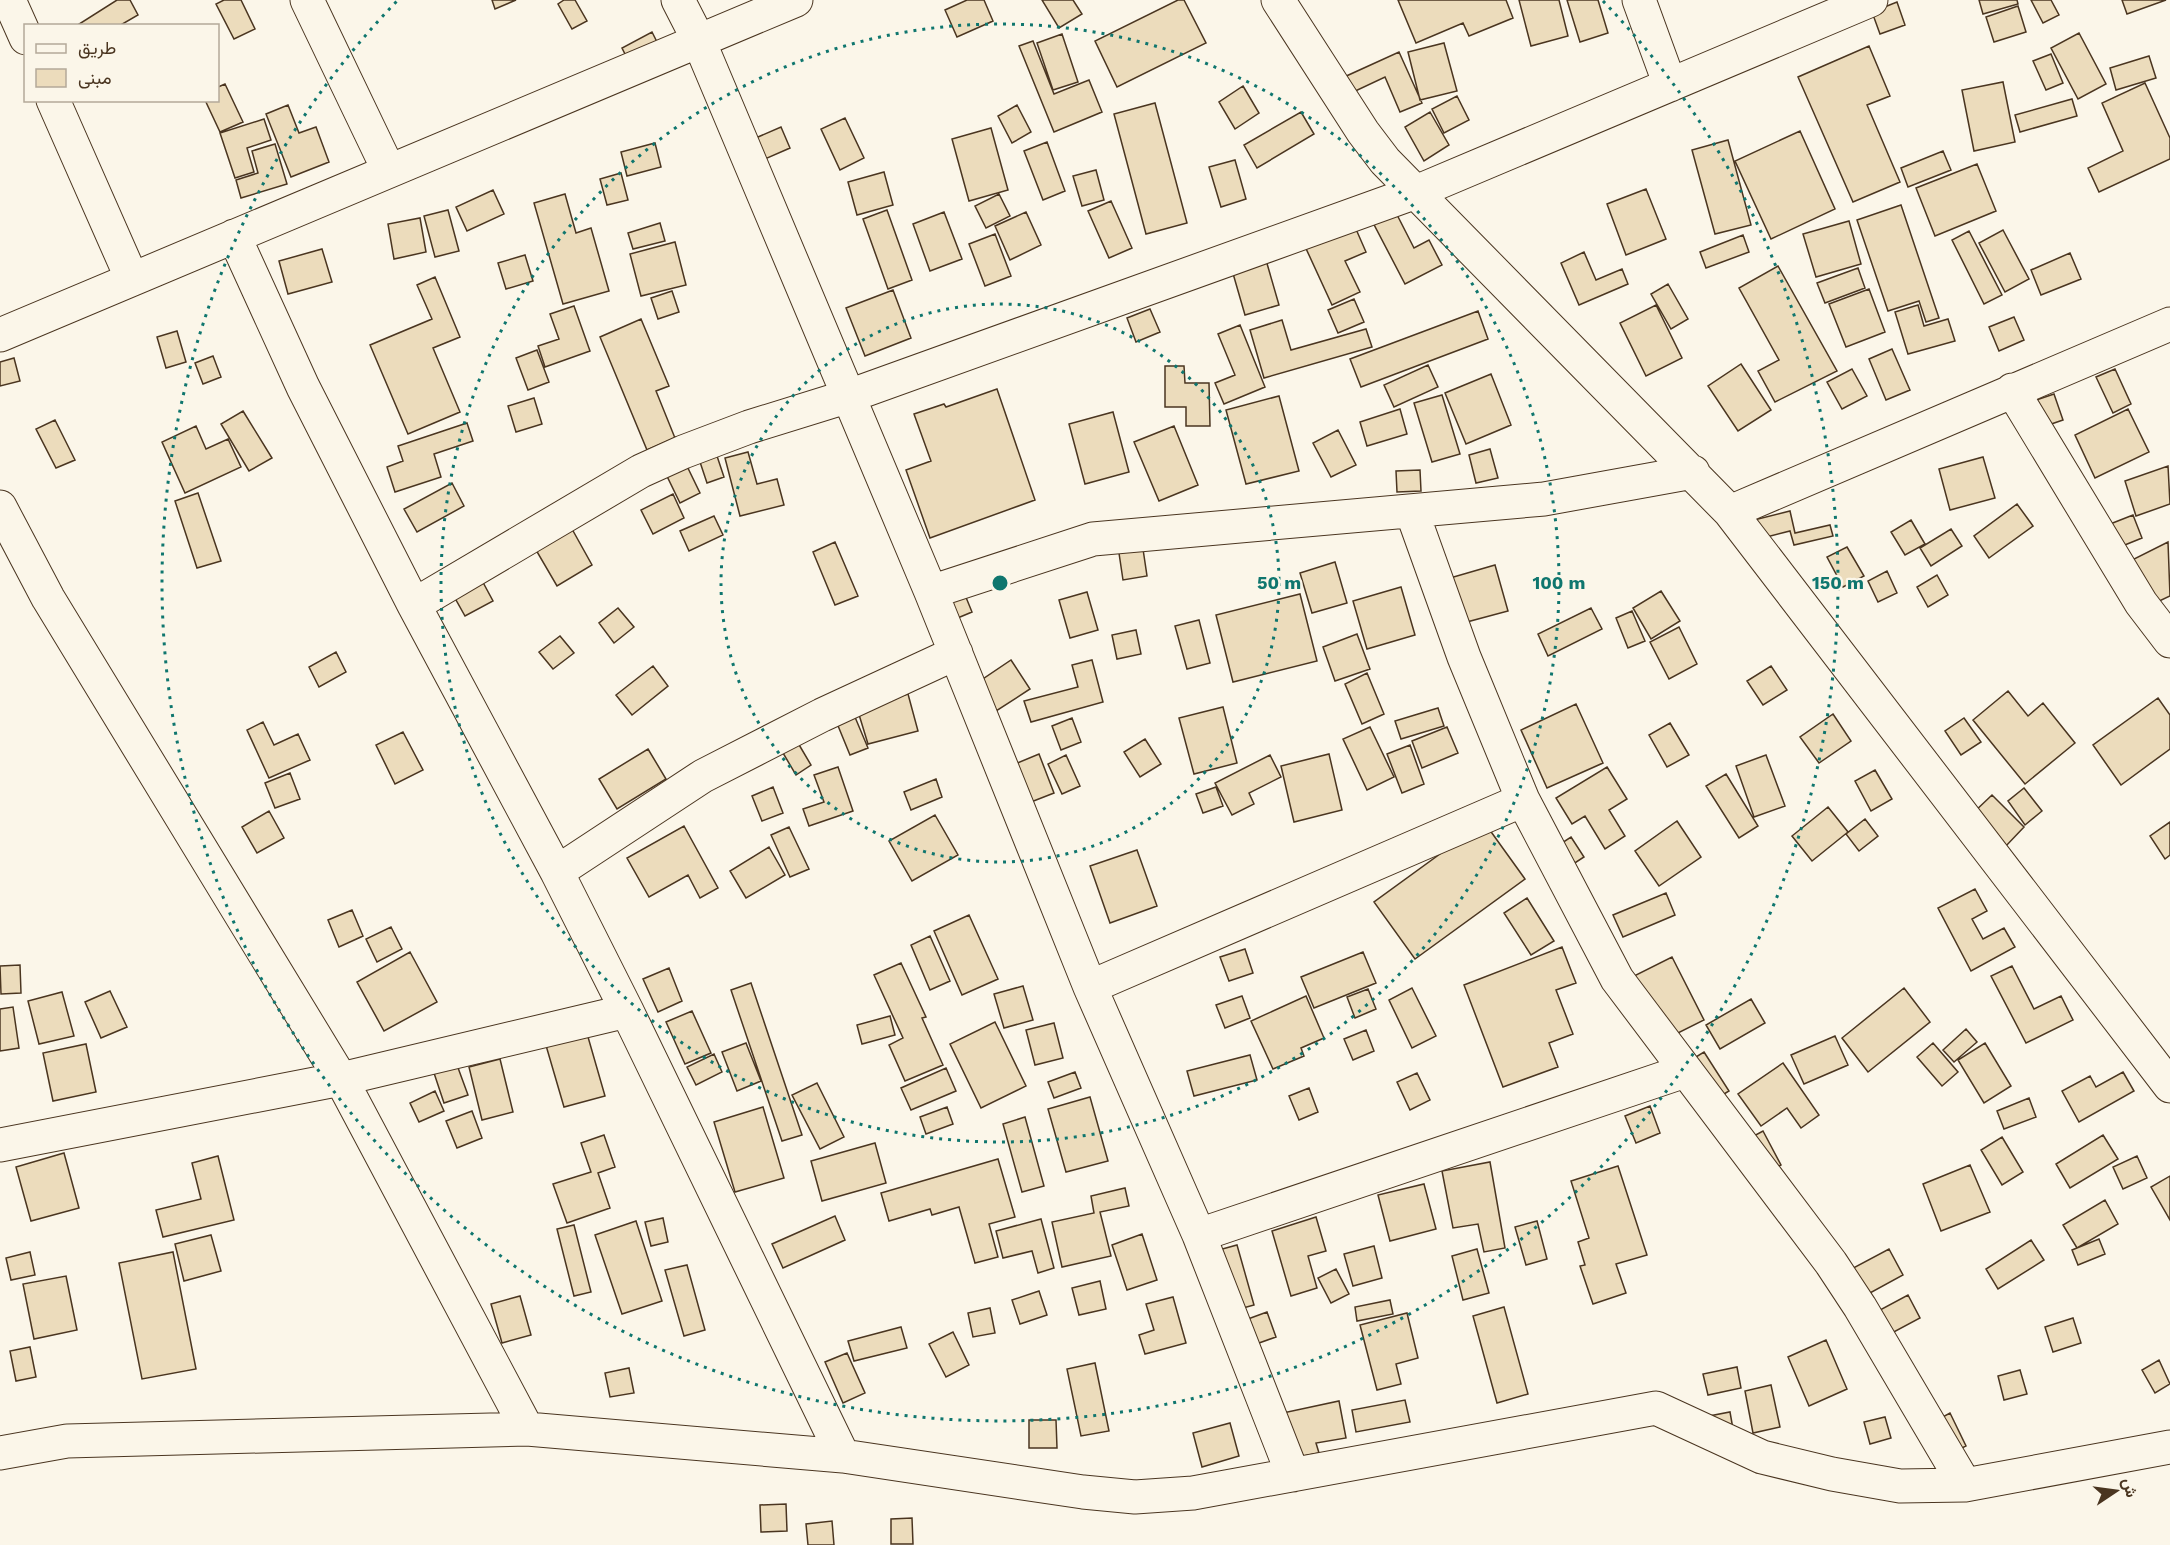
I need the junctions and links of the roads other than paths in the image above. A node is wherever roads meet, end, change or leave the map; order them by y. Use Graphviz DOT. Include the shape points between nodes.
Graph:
graph roads {
  1 [pos="9,0"];
  2 [pos="307,0"];
  3 [pos="678,0"];
  4 [pos="796,0"];
  5 [pos="1278,0"];
  6 [pos="1639,0"];
  7 [pos="1871,0"];
  8 [pos="24,34"];
  9 [pos="699,41"];
  10 [pos="1670,85"];
  11 [pos="54,102"];
  12 [pos="389,171"];
  13 [pos="1416,192"];
  14 [pos="234,236"];
  15 [pos="132,279"];
  16 [pos="2170,324"];
  17 [pos="0,334"];
  18 [pos="2012,390"];
  19 [pos="849,396"];
  20 [pos="1693,472"];
  21 [pos="0,507"];
  22 [pos="1412,512"];
  23 [pos="1730,512"];
  24 [pos="931,592"];
  25 [pos="414,605"];
  26 [pos="2170,640"];
  27 [pos="956,653"];
  28 [pos="1523,800"];
  29 [pos="557,872"];
  30 [pos="1090,987"];
  31 [pos="627,1011"];
  32 [pos="1685,1071"];
  33 [pos="341,1079"];
  34 [pos="2170,1086"];
  35 [pos="0,1145"];
  36 [pos="1199,1236"];
  37 [pos="527,1429"];
  38 [pos="2170,1447"];
  39 [pos="0,1454"];
  40 [pos="843,1456"];
  41 [pos="1293,1475"];
  42 [pos="1965,1485"];
  1 -- 8 [label="street"];
  2 -- 12 [label="street"];
  3 -- 9 [label="street"];
  4 -- 9 [label="street"];
  5 -- 13 [label="street" via="1362,132"];
  6 -- 10 [label="street"];
  7 -- 10 [label="street"];
  9 -- 12 [label="street"];
  9 -- 19 [label="street"];
  10 -- 13 [label="street"];
  11 -- 15 [label="street"];
  12 -- 14 [label="street"];
  13 -- 19 [label="street"];
  13 -- 20 [label="street"];
  14 -- 15 [label="street"];
  14 -- 25 [label="street" via="303,387"];
  15 -- 17 [label="street"];
  16 -- 18 [label="street"];
  18 -- 23 [label="street"];
  18 -- 26 [label="street" via="2141,603"];
  19 -- 24 [label="street"];
  19 -- 25 [label="street" via="749,427 641,471"];
  20 -- 22 [label="street" via="1544,499"];
  20 -- 23 [label="street"];
  21 -- 33 [label="street" via="48,598"];
  22 -- 24 [label="street" via="1093,539"];
  22 -- 28 [label="street" via="1464,657"];
  23 -- 34 [label="street"];
  24 -- 27 [label="street"];
  25 -- 29 [label="street"];
  27 -- 29 [label="street" via="703,776"];
  27 -- 30 [label="street"];
  28 -- 30 [label="street"];
  28 -- 32 [label="street" via="1617,979"];
  29 -- 31 [label="street"];
  30 -- 36 [label="street"];
  31 -- 33 [label="street"];
  31 -- 40 [label="street"];
  32 -- 36 [label="street"];
  32 -- 42 [label="street" via="1854,1298"];
  33 -- 35 [label="street"];
  33 -- 37 [label="street"];
  36 -- 41 [label="street"];
  37 -- 39 [label="street" via="67,1441"];
  37 -- 40 [label="street"];
  38 -- 42 [label="street"];
  40 -- 41 [label="street" via="1135,1497 1193,1494"];
  41 -- 42 [label="street" via="1656,1408 1762,1458 1900,1486"];
}
